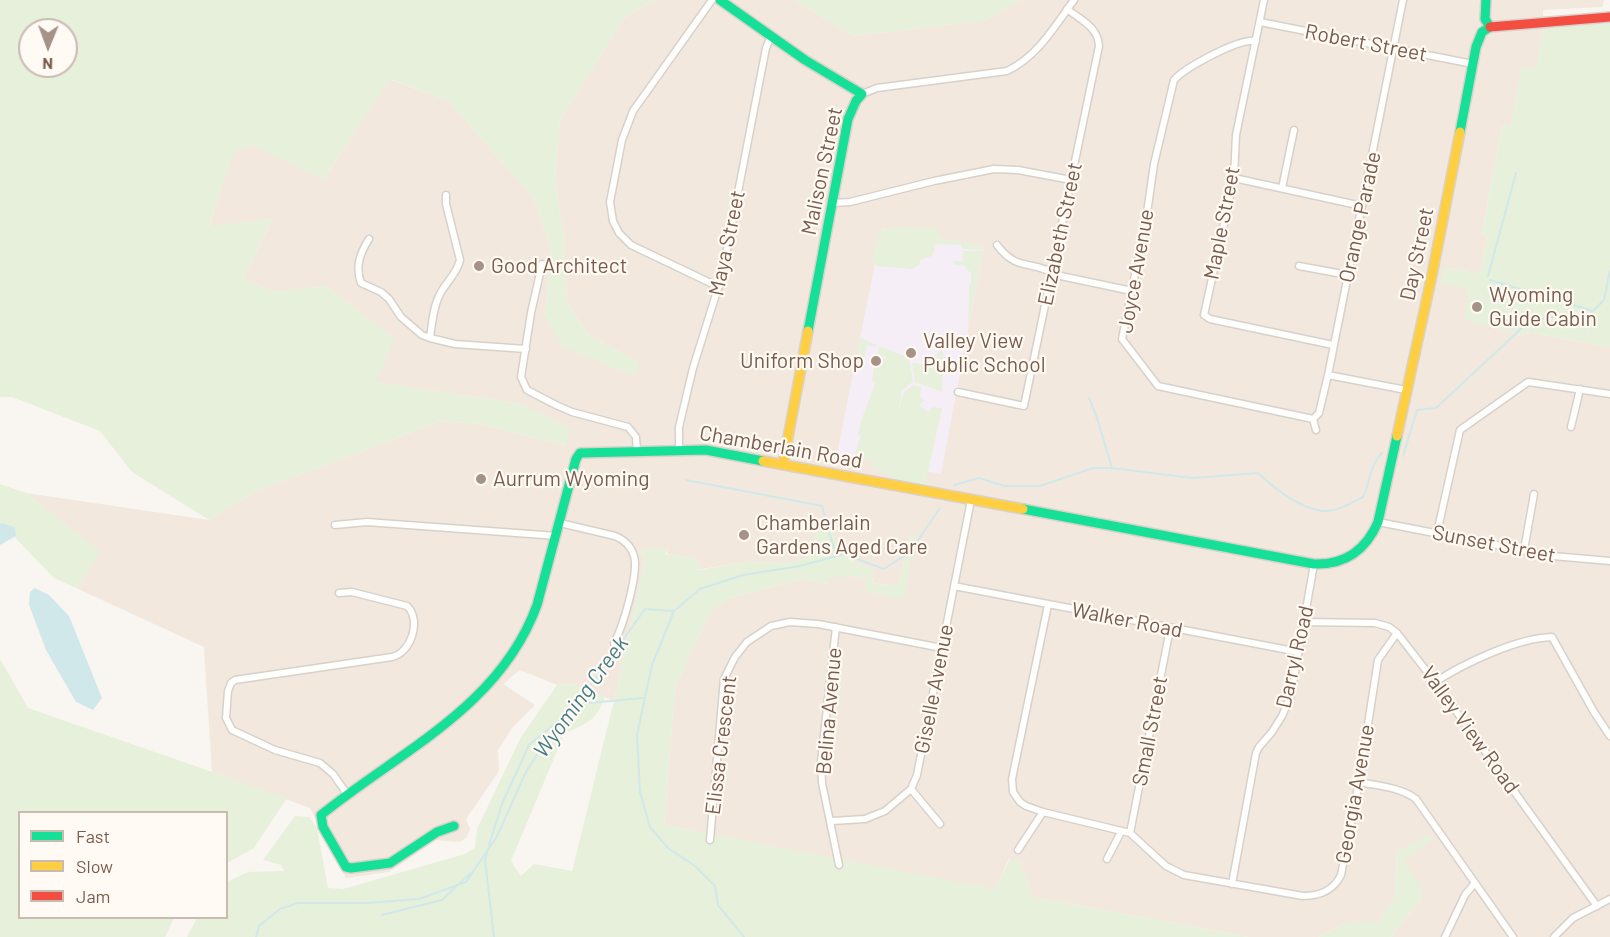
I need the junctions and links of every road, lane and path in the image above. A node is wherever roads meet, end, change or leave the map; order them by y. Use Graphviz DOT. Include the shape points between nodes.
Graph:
graph roads {
  1 [pos="712,0"];
  2 [pos="720,0"];
  3 [pos="1074,0"];
  4 [pos="1264,0"];
  5 [pos="1403,0"];
  6 [pos="1486,0"];
  7 [pos="1067,9"];
  8 [pos="1610,17"];
  9 [pos="1260,22"];
  10 [pos="1490,27"];
  11 [pos="771,36"];
  12 [pos="1256,41"];
  13 [pos="1394,48"];
  14 [pos="1473,64"];
  15 [pos="862,94"];
  16 [pos="1294,130"];
  17 [pos="1234,178"];
  18 [pos="1071,180"];
  19 [pos="1282,188"];
  20 [pos="446,195"];
  21 [pos="833,203"];
  22 [pos="1362,206"];
  23 [pos="369,239"];
  24 [pos="997,245"];
  25 [pos="542,264"];
  26 [pos="1299,266"];
  27 [pos="1052,272"];
  28 [pos="1348,275"];
  29 [pos="719,287"];
  30 [pos="1132,291"];
  31 [pos="430,338"];
  32 [pos="1334,345"];
  33 [pos="526,349"];
  34 [pos="1328,375"];
  35 [pos="1580,389"];
  36 [pos="1406,390"];
  37 [pos="958,392"];
  38 [pos="1610,394"];
  39 [pos="1313,419"];
  40 [pos="1571,428"];
  41 [pos="1316,430"];
  42 [pos="679,449"];
  43 [pos="637,451"];
  44 [pos="783,464"];
  45 [pos="1534,494"];
  46 [pos="971,500"];
  47 [pos="1378,522"];
  48 [pos="560,523"];
  49 [pos="334,525"];
  50 [pos="1437,533"];
  51 [pos="557,536"];
  52 [pos="1524,550"];
  53 [pos="1610,561"];
  54 [pos="1314,564"];
  55 [pos="954,586"];
  56 [pos="339,593"];
  57 [pos="1048,605"];
  58 [pos="1304,622"];
  59 [pos="836,627"];
  60 [pos="1170,629"];
  61 [pos="1397,633"];
  62 [pos="615,643"];
  63 [pos="942,648"];
  64 [pos="1299,652"];
  65 [pos="1435,682"];
  66 [pos="1610,736"];
  67 [pos="1359,782"];
  68 [pos="911,789"];
  69 [pos="347,794"];
  70 [pos="1043,812"];
  71 [pos="832,821"];
  72 [pos="940,824"];
  73 [pos="454,826"];
  74 [pos="1121,832"];
  75 [pos="1130,833"];
  76 [pos="710,840"];
  77 [pos="1018,850"];
  78 [pos="1107,859"];
  79 [pos="839,865"];
  80 [pos="1232,884"];
  81 [pos="1474,884"];
  82 [pos="1610,899"];
  83 [pos="1597,906"];
  84 [pos="1445,937"];
  85 [pos="1513,937"];
  86 [pos="1554,937"];
  1 -- 29 [label="street" via="633,111 622,140 610,202 616,227 631,245"];
  2 -- 11 [label="street"];
  3 -- 7 [label="street, Malison Street"];
  4 -- 9 [label="street, Maple Street"];
  5 -- 13 [label="street, Orange Parade"];
  6 -- 10 [label="street" via="1485,19"];
  7 -- 15 [label="street, Malison Street" via="1035,51 1007,71 887,86"];
  7 -- 18 [label="street, Elizabeth Street" via="1092,27 1099,46"];
  8 -- 10 [label="street"];
  9 -- 12 [label="street, Maple Street"];
  9 -- 13 [label="street, Robert Street"];
  10 -- 14 [label="street, Day Street" via="1479,38"];
  11 -- 15 [label="street"];
  11 -- 29 [label="street, Maya Street"];
  12 -- 17 [label="street, Maple Street" via="1236,135"];
  12 -- 30 [label="street, Joyce Avenue" via="1204,59 1174,80 1154,164"];
  13 -- 14 [label="street, Robert Street"];
  13 -- 22 [label="street, Orange Parade"];
  14 -- 36 [label="street, Day Street"];
  15 -- 21 [label="street, Malison Street" via="848,119"];
  16 -- 19 [label="street"];
  17 -- 19 [label="street"];
  17 -- 32 [label="street, Maple Street" via="1203,314"];
  18 -- 21 [label="street" via="994,169"];
  18 -- 27 [label="street, Elizabeth Street"];
  19 -- 22 [label="street"];
  20 -- 31 [label="street" via="460,260 440,293"];
  21 -- 44 [label="street, Malison Street"];
  22 -- 28 [label="street, Orange Parade"];
  23 -- 31 [label="street" via="358,264 361,283 389,298 400,317"];
  24 -- 27 [label="street" via="1012,262"];
  25 -- 33 [label="street"];
  26 -- 28 [label="street"];
  27 -- 30 [label="street"];
  27 -- 37 [label="street, Elizabeth Street" via="1024,406"];
  28 -- 32 [label="street, Orange Parade"];
  29 -- 42 [label="street, Maya Street" via="693,368 679,427"];
  30 -- 39 [label="street, Joyce Avenue" via="1122,339 1158,386"];
  31 -- 33 [label="street" via="456,344"];
  32 -- 34 [label="street, Orange Parade"];
  33 -- 43 [label="street" via="522,377 527,390 572,412 628,427 636,437"];
  34 -- 36 [label="street"];
  34 -- 39 [label="street, Orange Parade" via="1319,413"];
  35 -- 38 [label="street"];
  35 -- 40 [label="street"];
  35 -- 50 [label="street" via="1528,382 1460,430"];
  36 -- 47 [label="street, Day Street"];
  39 -- 41 [label="street"];
  42 -- 43 [label="street, Chamberlain Road"];
  42 -- 44 [label="street, Chamberlain Road"];
  43 -- 48 [label="street, Chamberlain Road" via="580,453"];
  44 -- 46 [label="street, Chamberlain Road"];
  45 -- 52 [label="street"];
  46 -- 54 [label="street, Chamberlain Road"];
  46 -- 55 [label="street, Giselle Avenue"];
  47 -- 50 [label="street, Sunset Street"];
  47 -- 54 [label="street, Chamberlain Road" via="1356,554 1335,563"];
  48 -- 51 [label="street, Chamberlain Road"];
  48 -- 62 [label="street" via="615,536 631,549 634,574"];
  49 -- 51 [label="street" via="367,522"];
  50 -- 52 [label="street, Sunset Street"];
  51 -- 69 [label="street, Chamberlain Road" via="529,625 499,674 457,716"];
  52 -- 53 [label="street, Sunset Street"];
  54 -- 58 [label="street, Darryl Road"];
  55 -- 57 [label="street, Walker Road"];
  55 -- 63 [label="street, Giselle Avenue"];
  56 -- 69 [label="street" via="352,592 407,606 414,619 406,650 392,657 235,680 229,687 226,718 236,733 327,767"];
  57 -- 60 [label="street, Walker Road"];
  57 -- 70 [label="street" via="1012,787 1020,802"];
  58 -- 61 [label="street" via="1375,623"];
  58 -- 64 [label="street, Darryl Road"];
  59 -- 63 [label="street, Elissa Crescent"];
  59 -- 71 [label="street, Belina Avenue" via="822,762 822,783"];
  59 -- 76 [label="street, Elissa Crescent" via="799,621 771,626 747,642 728,667"];
  60 -- 64 [label="street, Walker Road"];
  60 -- 75 [label="street, Small Street"];
  61 -- 65 [label="street, Valley View Road"];
  61 -- 67 [label="street, Georgia Avenue" via="1378,660"];
  63 -- 68 [label="street, Giselle Avenue"];
  64 -- 80 [label="street, Darryl Road" via="1291,695 1256,753"];
  65 -- 66 [label="street" via="1465,663 1537,638 1552,638"];
  65 -- 83 [label="street, Valley View Road"];
  67 -- 80 [label="street, Georgia Avenue" via="1341,875 1331,889 1303,896"];
  67 -- 81 [label="street" via="1395,789 1416,799"];
  68 -- 71 [label="street" via="885,811 865,819"];
  68 -- 72 [label="street"];
  69 -- 73 [label="street, Chamberlain Road" via="321,815 323,827 346,867 390,863 436,832"];
  70 -- 74 [label="street"];
  70 -- 77 [label="street"];
  71 -- 79 [label="street, Belina Avenue"];
  74 -- 75 [label="street"];
  74 -- 78 [label="street"];
  75 -- 80 [label="street, Georgia Avenue" via="1177,872"];
  81 -- 84 [label="street"];
  81 -- 85 [label="street"];
  82 -- 83 [label="street"];
  83 -- 86 [label="street" via="1573,918"];
}
